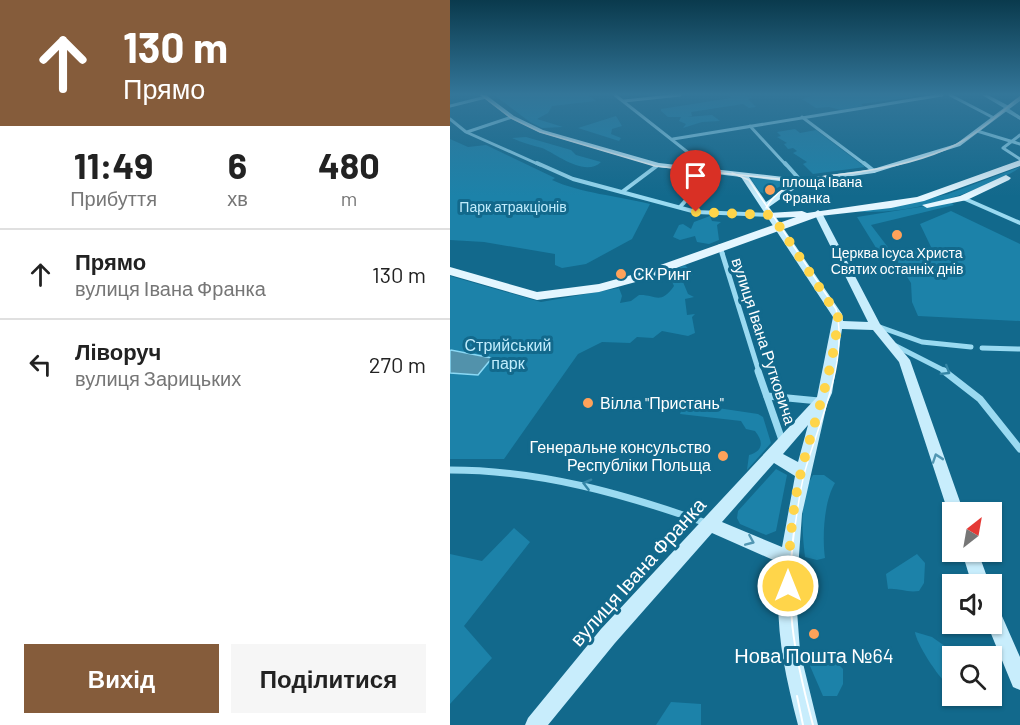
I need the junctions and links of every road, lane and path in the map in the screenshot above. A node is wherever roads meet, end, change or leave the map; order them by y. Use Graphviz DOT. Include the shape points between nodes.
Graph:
graph roads {
  1 [pos="462,129"];
  2 [pos="476,129"];
  3 [pos="537,129"];
  4 [pos="659,129"];
  5 [pos="733,129"];
  6 [pos="753,129"];
  7 [pos="818,129"];
  8 [pos="981,129"];
  9 [pos="466,132"];
  10 [pos="977,132"];
  11 [pos="1020,135"];
  12 [pos="672,139"];
  13 [pos="1013,142"];
  14 [pos="1020,144"];
  15 [pos="1020,161"];
  16 [pos="658,165"];
  17 [pos="712,171"];
  18 [pos="874,171"];
  19 [pos="1020,171"];
  20 [pos="744,175"];
  21 [pos="801,181"];
  22 [pos="622,192"];
  23 [pos="963,198"];
  24 [pos="680,207"];
  25 [pos="769,210"];
  26 [pos="818,213"];
  27 [pos="1020,223"];
  28 [pos="779,227"];
  29 [pos="720,246"];
  30 [pos="450,271"];
  31 [pos="838,325"];
  32 [pos="876,326"];
  33 [pos="894,345"];
  34 [pos="971,347"];
  35 [pos="982,348"];
  36 [pos="1020,348"];
  37 [pos="767,396"];
  38 [pos="822,401"];
  39 [pos="784,444"];
  40 [pos="1020,449"];
  41 [pos="773,456"];
  42 [pos="450,471"];
  43 [pos="801,472"];
  44 [pos="952,502"];
  45 [pos="711,525"];
  46 [pos="788,558"];
  47 [pos="1001,634"];
  48 [pos="1020,680"];
  49 [pos="535,725"];
  50 [pos="808,725"];
  1 -- 9 [label="street"];
  2 -- 9 [label="street"];
  3 -- 16 [label="main road"];
  4 -- 12 [label="street"];
  5 -- 12 [label="street"];
  6 -- 21 [label="street"];
  7 -- 18 [label="street"];
  8 -- 10 [label="main road"];
  9 -- 22 [label="street" via="573,179"];
  10 -- 13 [label="street"];
  10 -- 18 [label="main road" via="958,145"];
  11 -- 13 [label="street"];
  12 -- 17 [label="street"];
  13 -- 14 [label="street"];
  13 -- 15 [label="street" via="1003,148"];
  15 -- 26 [label="main road" via="920,199"];
  16 -- 17 [label="main road"];
  16 -- 22 [label="street"];
  17 -- 20 [label="main road"];
  17 -- 24 [label="street"];
  18 -- 21 [label="main road"];
  19 -- 23 [label="main road"];
  20 -- 21 [label="main road"];
  20 -- 25 [label="main road"];
  21 -- 25 [label="main road"];
  22 -- 24 [label="street"];
  23 -- 26 [label="main road" via="865,214"];
  23 -- 27 [label="street"];
  24 -- 25 [label="street" via="708,213"];
  25 -- 26 [label="main road"];
  25 -- 28 [label="main road"];
  26 -- 28 [label="main road"];
  26 -- 32 [label="main road"];
  28 -- 29 [label="main road"];
  28 -- 31 [label="main road" via="838,316"];
  29 -- 30 [label="main road" via="627,280 559,295 522,293"];
  29 -- 37 [label="street, вулиця Івана Рутковича"];
  31 -- 32 [label="main road"];
  31 -- 38 [label="main road, вулиця Івана Франка"];
  32 -- 33 [label="main road"];
  32 -- 34 [label="street" via="922,342"];
  33 -- 40 [label="street, one-way" via="963,381 999,418"];
  44 -- 33 [label="main road, one-way" via="904,360"];
  35 -- 36 [label="street"];
  37 -- 38 [label="street"];
  37 -- 39 [label="street, вулиця Івана Рутковича"];
  38 -- 39 [label="main road, вулиця Івана Франка"];
  38 -- 43 [label="main road"];
  39 -- 41 [label="main road, вулиця Івана Франка"];
  41 -- 43 [label="main road"];
  41 -- 45 [label="main road, вулиця Івана Франка"];
  45 -- 42 [label="street, one-way" via="565,478 493,470"];
  43 -- 46 [label="main road"];
  45 -- 46 [label="main road, one-way"];
  45 -- 49 [label="main road, вулиця Івана Франка" via="608,636"];
  46 -- 50 [label="main road" via="787,628"];
  47 -- 48 [label="main road"];
}
